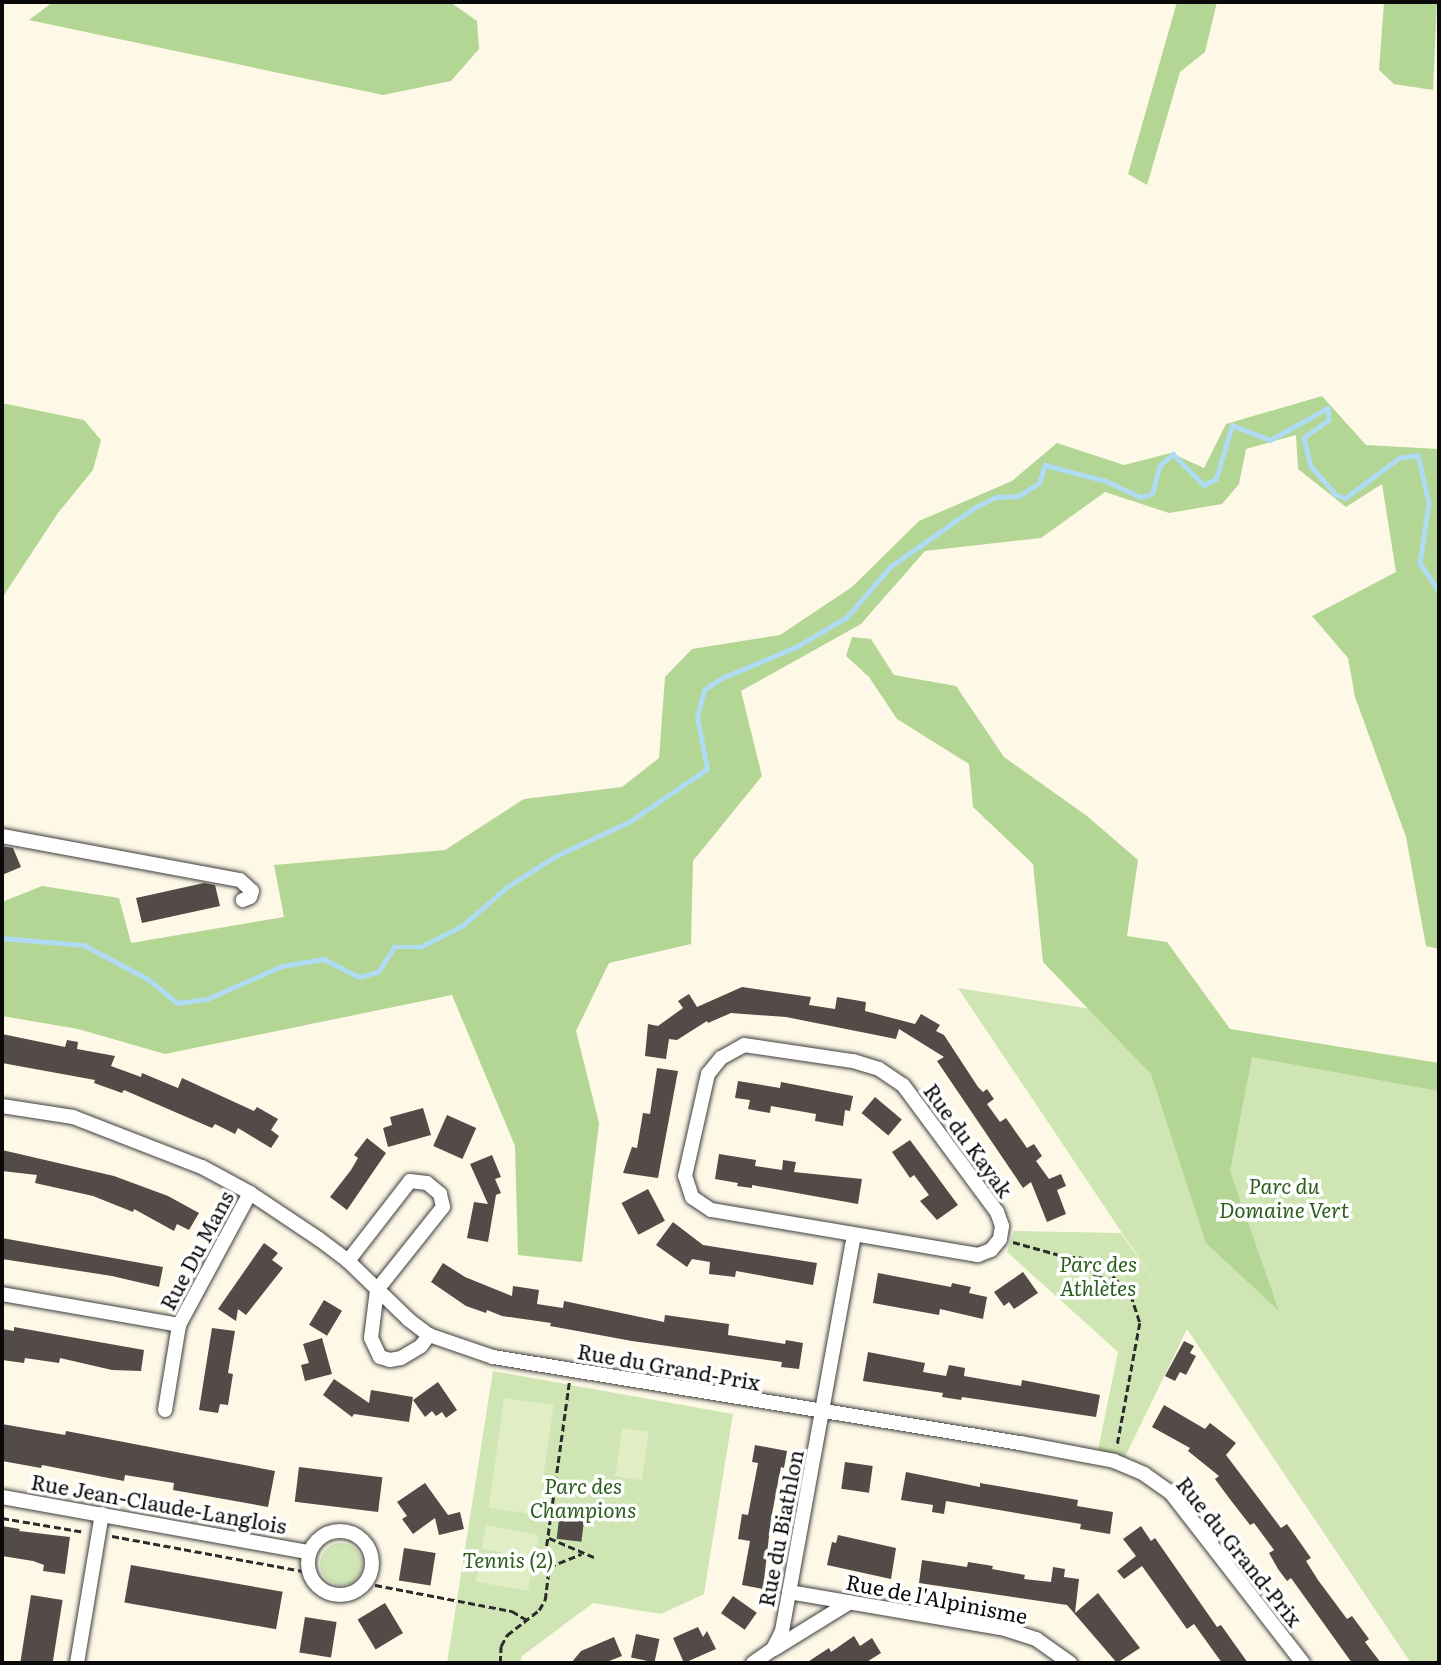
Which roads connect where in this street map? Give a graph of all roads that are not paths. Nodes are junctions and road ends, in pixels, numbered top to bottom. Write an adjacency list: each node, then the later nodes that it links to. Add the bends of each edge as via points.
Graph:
1 (2, 836): 2 (street, via 240,880 252,891)
2 (243, 900)
3 (2, 1106): 4 (street, Rue du Grand-Prix, via 73,1117 202,1167)
4 (250, 1193): 6 (street, Rue du Grand-Prix); 9 (street, Rue Du Mans)
5 (854, 1235): 5 (street, Rue du Kayak, via 711,1210 692,1196 685,1176 708,1074 721,1058 744,1045 879,1069 903,1084 997,1212 1002,1226 1000,1239 991,1250 978,1255); 12 (street)
6 (348, 1261): 7 (street, Rue du Grand-Prix); 7 (street, via 410,1181 427,1182 440,1194 443,1208)
7 (377, 1290): 10 (street, Rue du Grand-Prix); 10 (street, via 371,1338 380,1357 401,1358)
8 (2, 1294): 9 (street)
9 (179, 1325): 11 (street, Rue Du Mans)
10 (429, 1335): 12 (street, Rue du Grand-Prix, via 493,1357)
11 (165, 1410)
12 (823, 1413): 16 (street, Rue du Biathlon); 22 (street, Rue du Grand-Prix, via 1114,1461 1144,1474 1171,1493)
13 (2, 1497): 14 (street, Rue Jean-Claude-Langlois)
14 (102, 1514): 15 (street, Rue Jean-Claude-Langlois); 20 (street)
15 (309, 1552): 15 (street, Rue Jean-Claude-Langlois, via 330,1532 356,1535 372,1556 371,1572 365,1583 348,1595 331,1594 317,1586 308,1572)
16 (789, 1592): 17 (street, Rue de l'Alpinisme); 18 (street, Rue du Biathlon, via 782,1631)
17 (850, 1602): 18 (street); 19 (street, Rue de l'Alpinisme, via 1005,1629 1036,1639)
18 (773, 1649): 21 (street)
19 (1064, 1661)
20 (77, 1663)
21 (753, 1663)
22 (1303, 1663)

